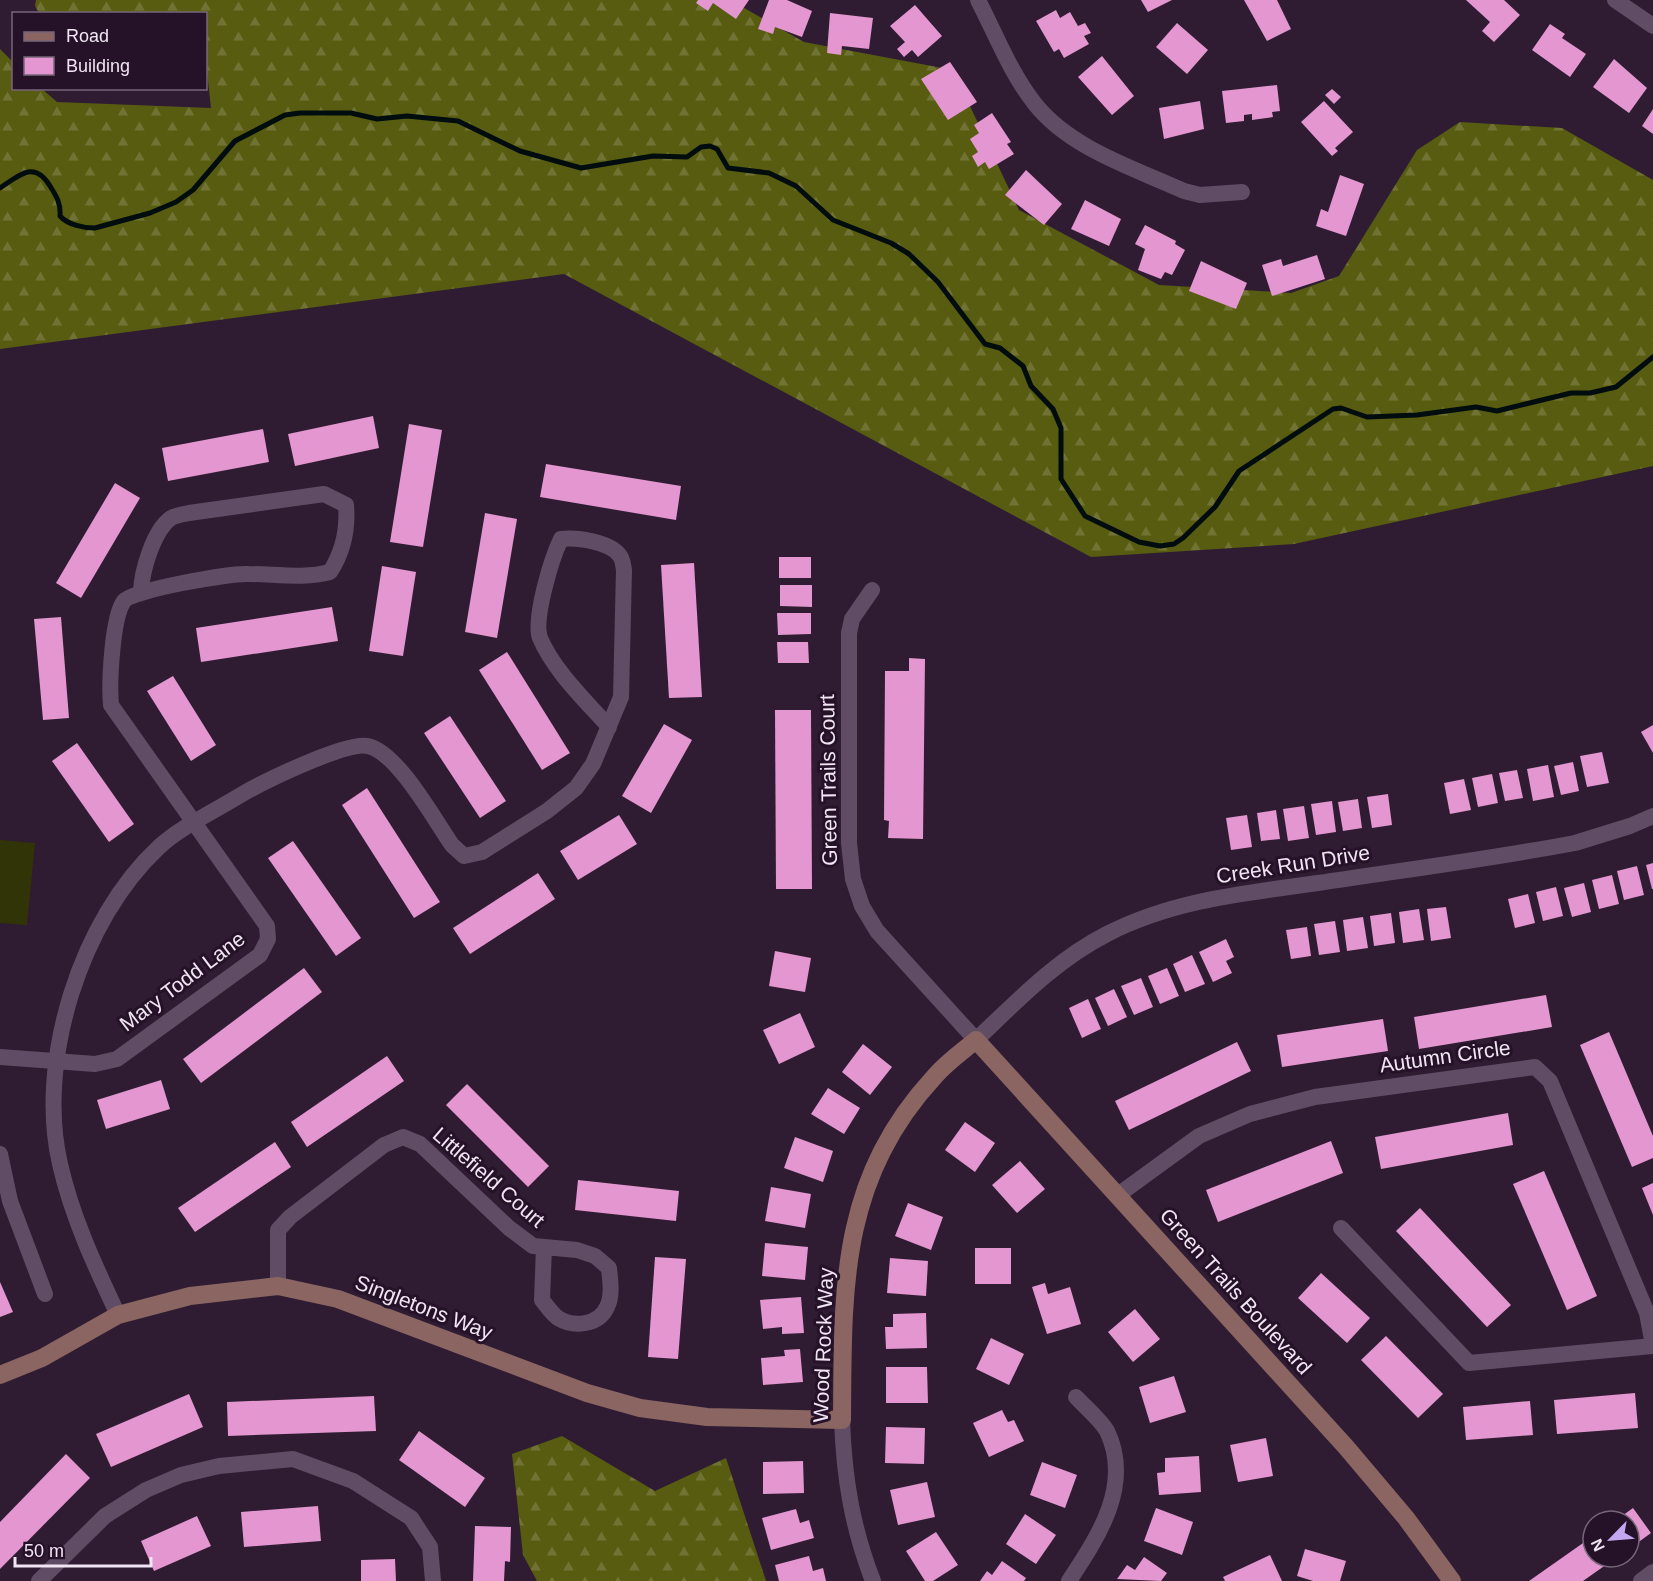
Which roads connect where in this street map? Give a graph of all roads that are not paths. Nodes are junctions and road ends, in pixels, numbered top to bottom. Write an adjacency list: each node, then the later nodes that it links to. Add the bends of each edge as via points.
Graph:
1 (978, 0): 4 (street, via 1019,81 1036,105 1073,138 1184,191 1200,195)
2 (1615, 0): 3 (street)
3 (1653, 26)
4 (1242, 192)
5 (873, 590): 10 (street, Green Trails Court, via 852,619 849,633 849,843 853,879 862,906 877,931)
6 (141, 591): 6 (street, via 142,572 161,530 171,518 324,494 346,505 348,524 330,572 315,576 244,573); 9 (street, Mary Todd Lane, via 125,599 119,611 109,684 111,705)
7 (609, 727): 7 (street, via 621,697 622,557 612,548 561,539 540,614 539,637 574,687); 9 (street, via 593,764 576,788 482,852 464,856 452,845 391,758 369,746 349,746 265,781)
8 (1653, 816): 10 (street, Creek Run Drive, via 1575,843 1219,897 1147,916 1106,934 1065,960)
9 (193, 824): 12 (street, via 159,847 120,892 89,945 68,1002); 12 (street, Mary Todd Lane, via 267,926 268,939 260,955 117,1059 95,1064)
10 (976, 1040): 14 (street, Green Trails Boulevard); 23 (street, Wood Rock Way, via 935,1075 907,1111 885,1147 864,1195 847,1258)
11 (0, 1057): 12 (street, Mary Todd Lane)
12 (55, 1060): 19 (street, via 59,1162 84,1243)
13 (0, 1154): 18 (street, via 10,1201)
14 (1118, 1195): 20 (street, Autumn Circle, via 1199,1136 1250,1114 1315,1097 1535,1067 1551,1081 1647,1313); 29 (street, Green Trails Boulevard, via 1346,1447 1406,1518)
15 (1341, 1228): 20 (street, Autumn Circle, via 1470,1363)
16 (544, 1247): 16 (street, Littlefield Court, via 586,1253 609,1268 608,1306 596,1321 578,1324 557,1318 542,1300); 17 (street, Littlefield Court, via 533,1246 508,1228 420,1144 403,1137 384,1145 278,1230)
17 (278, 1286): 19 (street, Singletons Way, via 190,1296); 23 (street, Singletons Way, via 338,1299 576,1389 640,1408 707,1417)
18 (45, 1294)
19 (118, 1316): 21 (street, Singletons Way, via 42,1358)
20 (1653, 1346)
21 (0, 1375)
22 (1076, 1397): 28 (street, via 1106,1429 1114,1450 1115,1474 1105,1522)
23 (842, 1420): 27 (street, Wood Rock Way, via 849,1505)
24 (1653, 1572): 30 (street)
25 (39, 1581): 26 (street, via 105,1516 146,1490 181,1474 292,1459 353,1481 411,1518 430,1547)
26 (433, 1581)
27 (873, 1581)
28 (1069, 1581)
29 (1452, 1581)
30 (1641, 1581)

